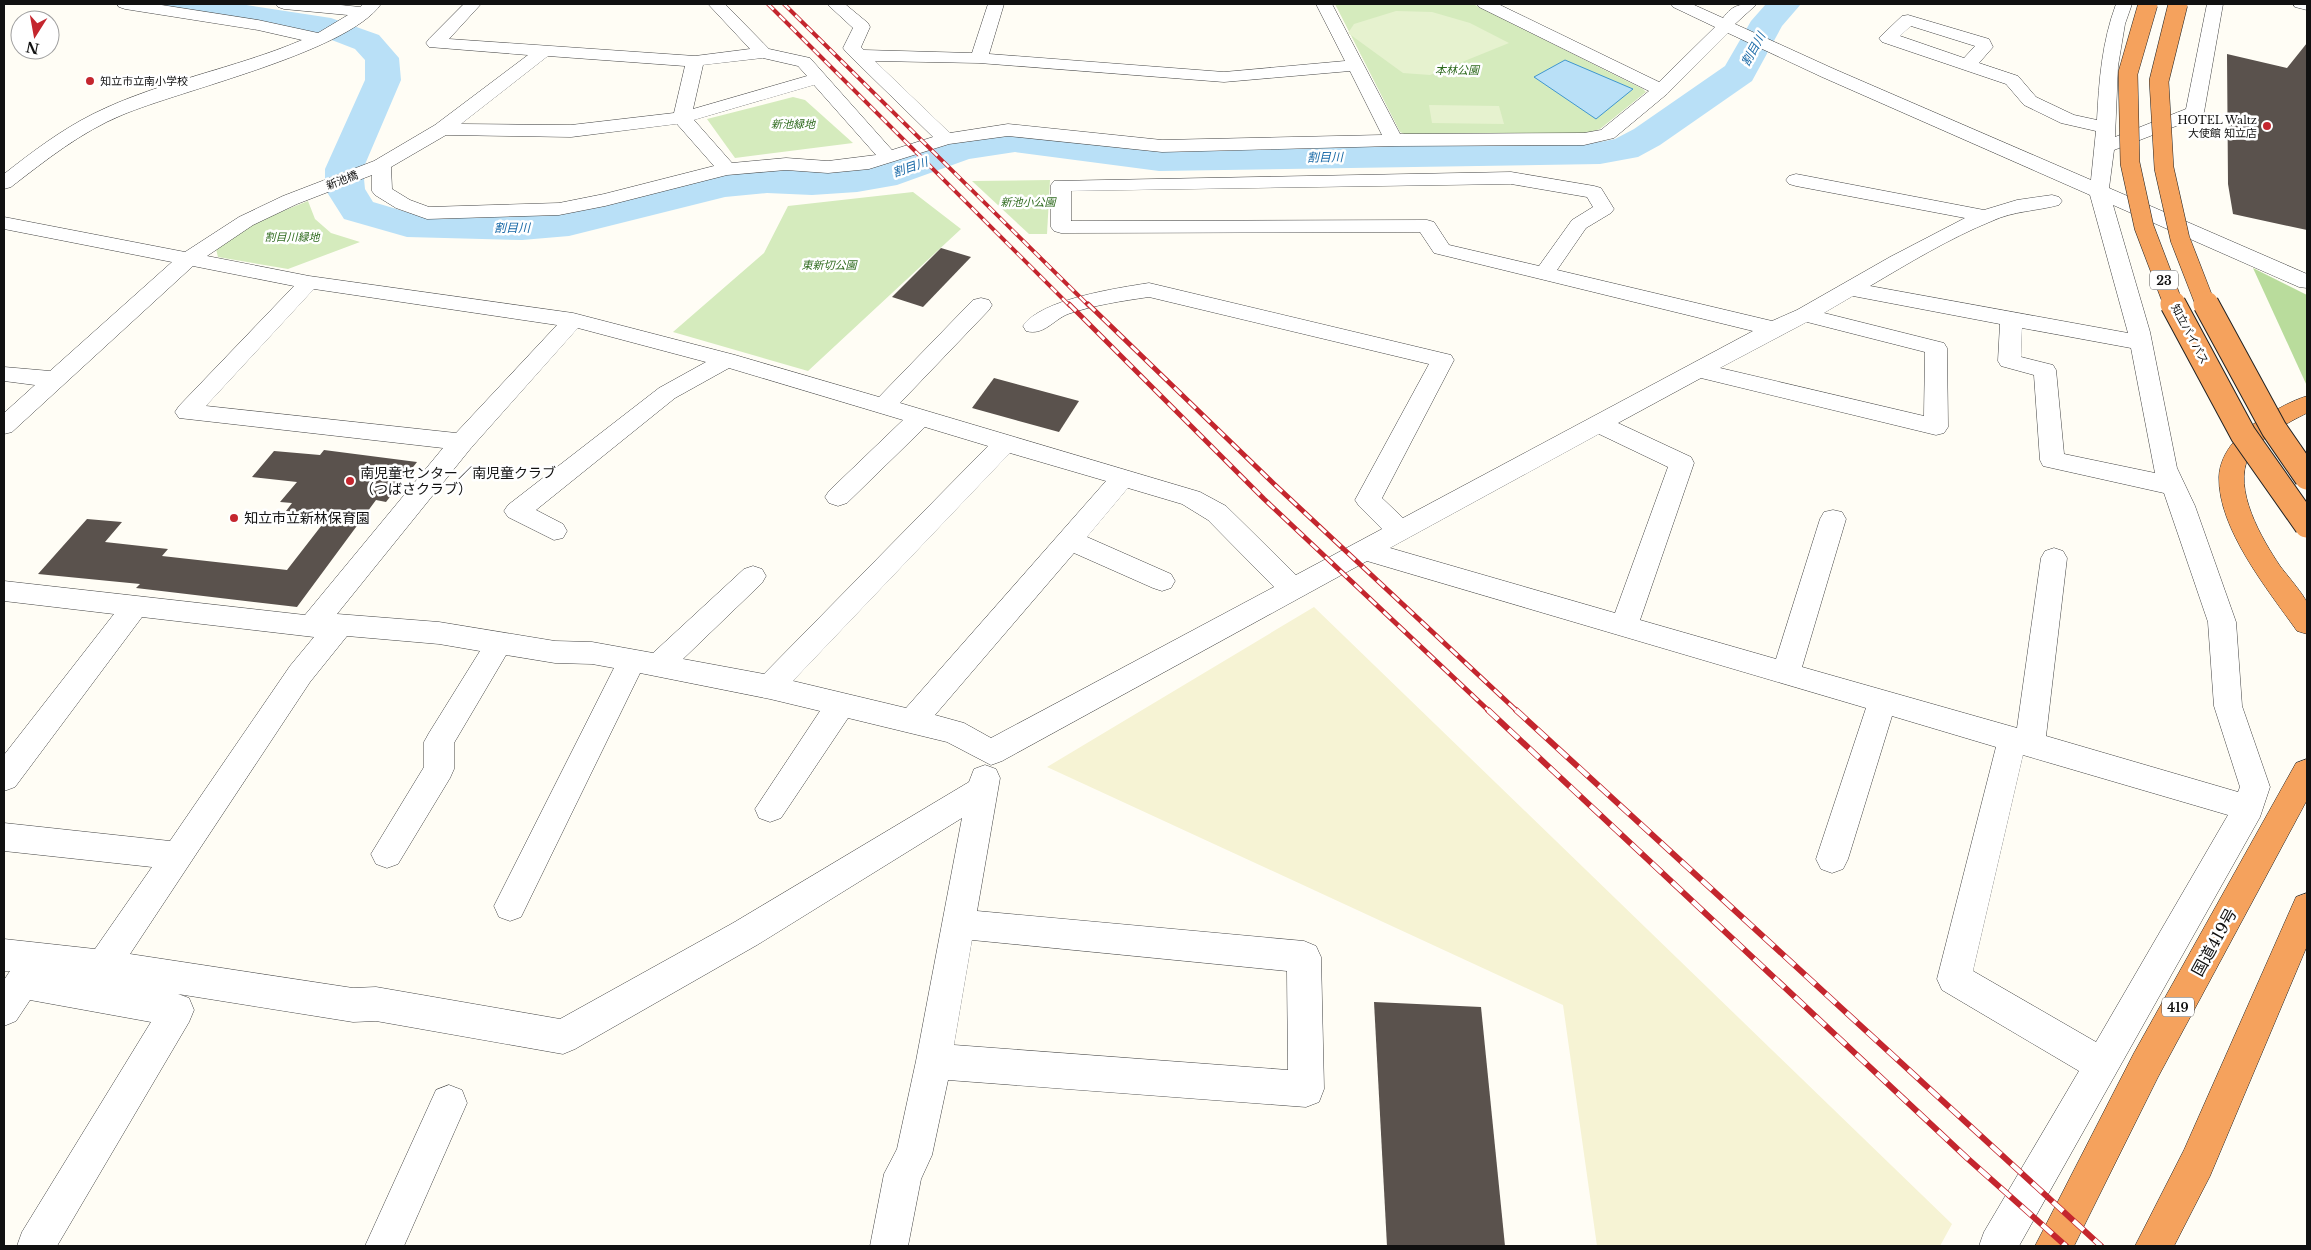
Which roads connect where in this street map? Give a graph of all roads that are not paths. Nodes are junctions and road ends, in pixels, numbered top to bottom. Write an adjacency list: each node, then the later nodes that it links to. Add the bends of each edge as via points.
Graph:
1 (125, 4): 19 (street)
2 (284, 4): 17 (street)
3 (473, 4): 20 (street, via 435,43)
4 (716, 4): 21 (street)
5 (836, 4): 22 (street, via 862,27 852,48)
6 (996, 4): 23 (street)
7 (1324, 4): 25 (street)
8 (1485, 4): 28 (street)
9 (1679, 4): 18 (street)
10 (1749, 4): 18 (street, via 1735,13)
11 (2124, 4): 31 (street, via 2109,66)
12 (2148, 4): 72 (highway, 知立バイパス / 23, bridge, via 2128,73 2130,163 2144,227 2171,301 2244,434)
13 (2178, 4): 68 (highway, 知立バイパス / 23, bridge, via 2159,81 2164,168 2180,239 2209,313 2274,429)
14 (2215, 4): 31 (street, via 2195,112)
15 (2301, 4): 16 (street)
16 (2307, 6)
17 (368, 8): 19 (street)
18 (1730, 27): 28 (street); 39 (street)
19 (324, 36): 38 (street, via 257,64 114,111 68,135)
20 (544, 51): 24 (street); 30 (street, 新池橋)
21 (763, 53): 24 (street); 27 (street, via 804,62)
22 (858, 55): 23 (street); 32 (street)
23 (979, 58): 25 (street, via 1224,76)
24 (695, 61): 29 (street)
25 (1357, 65): 33 (street)
26 (1967, 65): 31 (street, via 2012,80 2030,101)
27 (818, 78): 29 (street); 34 (street)
28 (1661, 90): 33 (street, via 1607,134 1584,139)
29 (682, 118): 30 (street, via 571,131); 36 (street)
30 (442, 129): 35 (street, 新池橋)
31 (2105, 137): 39 (street)
32 (946, 139): 33 (street, via 1008,130 1162,146); 34 (street)
33 (1394, 140)
34 (888, 157): 36 (street, via 869,163 828,167 786,164)
35 (374, 168): 36 (street, via 382,192 403,204 428,212 559,209); 44 (street, 新池橋, via 246,221)
36 (727, 169)
37 (1796, 180): 42 (street)
38 (4, 183)
39 (2099, 190): 47 (street); 55 (street)
40 (2052, 200): 42 (street)
41 (1312, 204): 41 (street, via 1061,227 1061,185); 45 (street, via 1427,226 1441,249); 45 (street, via 1511,178 1594,192 1604,210 1579,224)
42 (1985, 216): 48 (street)
43 (4, 223): 44 (street)
44 (189, 258): 46 (street); 59 (street, 新池橋)
45 (1544, 272): 54 (street)
46 (309, 282): 52 (street); 65 (street, via 187,412)
47 (2307, 282)
48 (1850, 288): 50 (street); 51 (street)
49 (981, 305): 61 (street)
50 (1805, 315): 54 (street); 57 (street, via 1936,348 1936,427)
51 (2011, 318): 55 (street); 69 (street, via 2009,361 2045,370 2052,460)
52 (573, 320): 56 (street); 65 (street)
53 (1034, 326): 74 (street, via 1059,310 1149,290 1443,360 1368,500)
54 (1774, 329): 57 (street)
55 (2141, 343): 69 (street, via 2165,468)
56 (727, 360): 61 (street); 73 (street, via 667,393 517,511)
57 (1699, 370): 63 (street)
58 (4, 374): 59 (street)
59 (54, 379): 64 (street, 新池橋)
60 (2307, 404): 83 (highway, bridge, via 2259,431 2237,456 2233,473 2234,502 2257,553)
61 (883, 407): 62 (street)
62 (920, 418): 66 (street); 70 (street)
63 (1600, 424): 74 (street); 85 (street, via 1682,463)
64 (4, 426)
65 (462, 442): 84 (street)
66 (1005, 443): 67 (street); 89 (street)
67 (1124, 477): 75 (street); 80 (street, via 1191,498 1217,513)
68 (2307, 478)
69 (2173, 486): 98 (street, via 2222,622 2228,706 2255,787)
70 (838, 497)
71 (1832, 519): 88 (street)
72 (2307, 525)
73 (554, 531)
74 (1401, 531): 76 (street)
75 (1069, 540): 79 (street); 92 (street)
76 (1365, 551): 80 (street); 85 (street)
77 (2054, 558): 93 (street)
78 (753, 576): 87 (street)
79 (1162, 581)
80 (1292, 588): 94 (street)
81 (4, 591): 82 (street)
82 (135, 606): 84 (street); 96 (street)
83 (2307, 623)
84 (326, 625): 86 (street, via 439,633); 102 (street, via 300,674)
85 (1624, 626): 88 (street)
86 (499, 643): 87 (street, via 555,652 592,653); 101 (street, via 439,742 438,769)
87 (646, 663): 89 (street); 104 (street)
88 (1786, 674): 90 (street)
89 (770, 686): 91 (street)
90 (1882, 702): 93 (street); 103 (street)
91 (841, 704): 92 (street); 99 (street)
92 (912, 722): 94 (street, via 954,732)
93 (2021, 742): 98 (street); 111 (street, via 1954,979)
94 (991, 752): 97 (street)
95 (2307, 772): 118 (highway, 国道419号 / 419, via 2146,1065)
96 (4, 778)
97 (983, 789): 106 (street); 108 (street, via 745,934 563,1037 376,1004 353,1005)
98 (2249, 808): 111 (street)
99 (770, 809)
100 (4, 837): 102 (street)
101 (387, 854)
102 (177, 856): 108 (street)
103 (1832, 859)
104 (510, 906)
105 (2307, 908): 113 (highway)
106 (959, 924): 110 (street); 110 (street, via 1304,957 1306,1089)
107 (4, 955): 108 (street)
108 (94, 980): 109 (street, via 22,983); 114 (street, via 177,1010)
109 (4, 1009)
110 (934, 1061): 116 (street, via 914,1155 903,1174)
111 (2102, 1065): 117 (street)
112 (449, 1103): 115 (street)
113 (2197, 1163): 119 (highway); 120 (highway)
114 (36, 1246)
115 (387, 1246)
116 (889, 1246)
117 (1998, 1246)
118 (2054, 1246)
119 (2154, 1246)
120 (2167, 1246)

